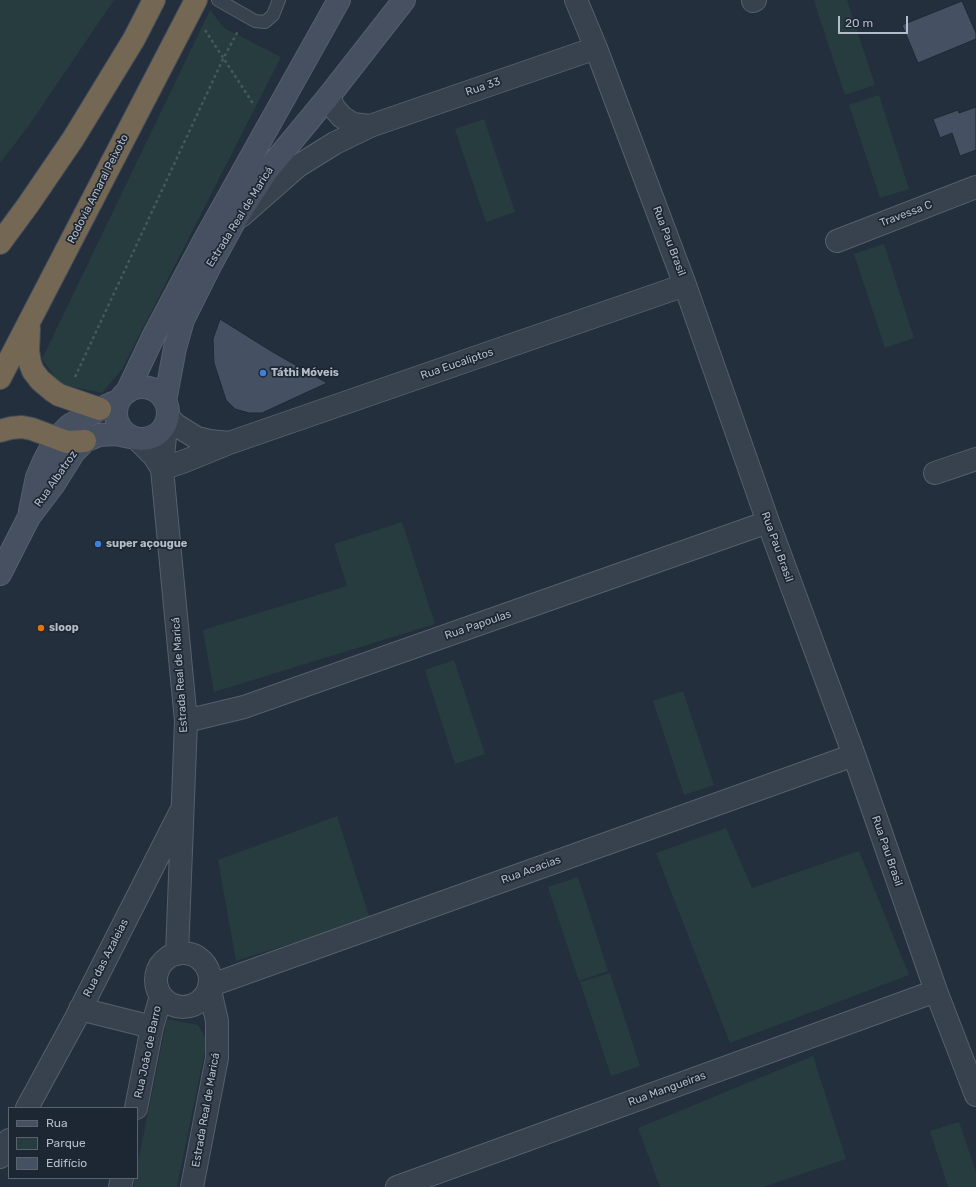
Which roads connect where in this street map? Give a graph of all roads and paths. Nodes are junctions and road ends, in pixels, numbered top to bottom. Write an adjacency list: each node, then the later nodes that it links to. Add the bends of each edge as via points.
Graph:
1 (154, 0): 17 (highway, via 134,39 73,139)
2 (218, 0): 8 (lane)
3 (280, 0): 8 (lane, via 273,15 265,22 255,21)
4 (340, 0): 13 (main road, Estrada Real de Maricá)
5 (404, 0): 11 (main road, Estrada Real de Maricá)
6 (576, 0): 9 (street, Rua Pau Brasil)
7 (194, 4): 10 (path); 19 (highway, Rodovia Amaral Peixoto)
8 (246, 16): 10 (path)
9 (596, 48): 12 (street, Rua 33); 18 (street, Rua Pau Brasil)
10 (223, 59): 13 (path); 21 (path)
11 (329, 96): 12 (street, Rua 33, via 334,108 342,117 353,124); 15 (main road, Estrada Real de Maricá, via 266,172)
12 (370, 126): 15 (street, Rua 33, via 298,166)
13 (269, 127): 22 (main road, Estrada Real de Maricá, via 154,335)
14 (976, 187): 16 (street, Travessa C)
15 (234, 222): 23 (main road, Estrada Real de Maricá, via 183,320 175,348)
16 (837, 241)
17 (0, 243)
18 (685, 285): 28 (street, Rua Eucaliptos); 33 (street, Rua Pau Brasil)
19 (29, 322): 20 (highway, Rodovia Amaral Peixoto); 21 (highway, via 28,351 32,367 46,387)
20 (0, 378)
21 (65, 397): 22 (highway)
22 (115, 400): 23 (main road, via 141,387 151,388 159,393); 25 (main road, Rua Albatroz, via 70,426); 26 (main road, via 121,429)
23 (166, 415): 26 (main road, via 161,432 146,439); 28 (street, Rua Eucaliptos, via 197,438); 30 (street, Estrada Real de Maricá)
24 (0, 431): 25 (highway, via 22,427)
25 (58, 438): 27 (highway, via 74,442); 32 (main road, Rua Albatroz, via 37,477)
26 (134, 438): 27 (main road, Rua Albatroz, via 109,433); 30 (street, Estrada Real de Maricá, via 154,456)
27 (86, 441): 32 (main road, Rua Albatroz, via 74,452 54,484)
28 (229, 443): 30 (street, Rua Eucaliptos)
29 (976, 459): 31 (street)
30 (162, 469): 35 (street, Estrada Real de Maricá)
31 (935, 473)
32 (29, 516): 34 (main road, Rua Albatroz)
33 (768, 522): 35 (street, Rua Papoulas, via 244,707); 36 (street, Rua Pau Brasil)
34 (0, 574)
35 (186, 721): 37 (street, Estrada Real de Maricá)
36 (854, 755): 39 (street, Rua Acacias); 40 (street, Rua Pau Brasil)
37 (183, 807): 38 (street, Estrada Real de Maricá); 42 (street, Rua das Azaleias)
38 (177, 954): 39 (street, Estrada Real de Maricá, via 186,953 202,961 210,977); 41 (street, via 162,962 158,970 157,988)
39 (209, 986): 41 (street, via 200,1001 188,1006 175,1006); 49 (street, Estrada Real de Maricá, via 217,1021 217,1058)
40 (936, 991): 44 (street, Rua Pau Brasil); 50 (street, Rua Mangueiras)
41 (161, 996): 43 (street, Rua João de Barro)
42 (80, 1009): 43 (street); 45 (street, Rua das Azaleias)
43 (152, 1027): 46 (street, Rua João de Barro)
44 (976, 1095)
45 (28, 1107)
46 (136, 1107)
47 (8, 1142): 48 (street)
48 (0, 1157)
49 (192, 1187)
50 (397, 1187)

